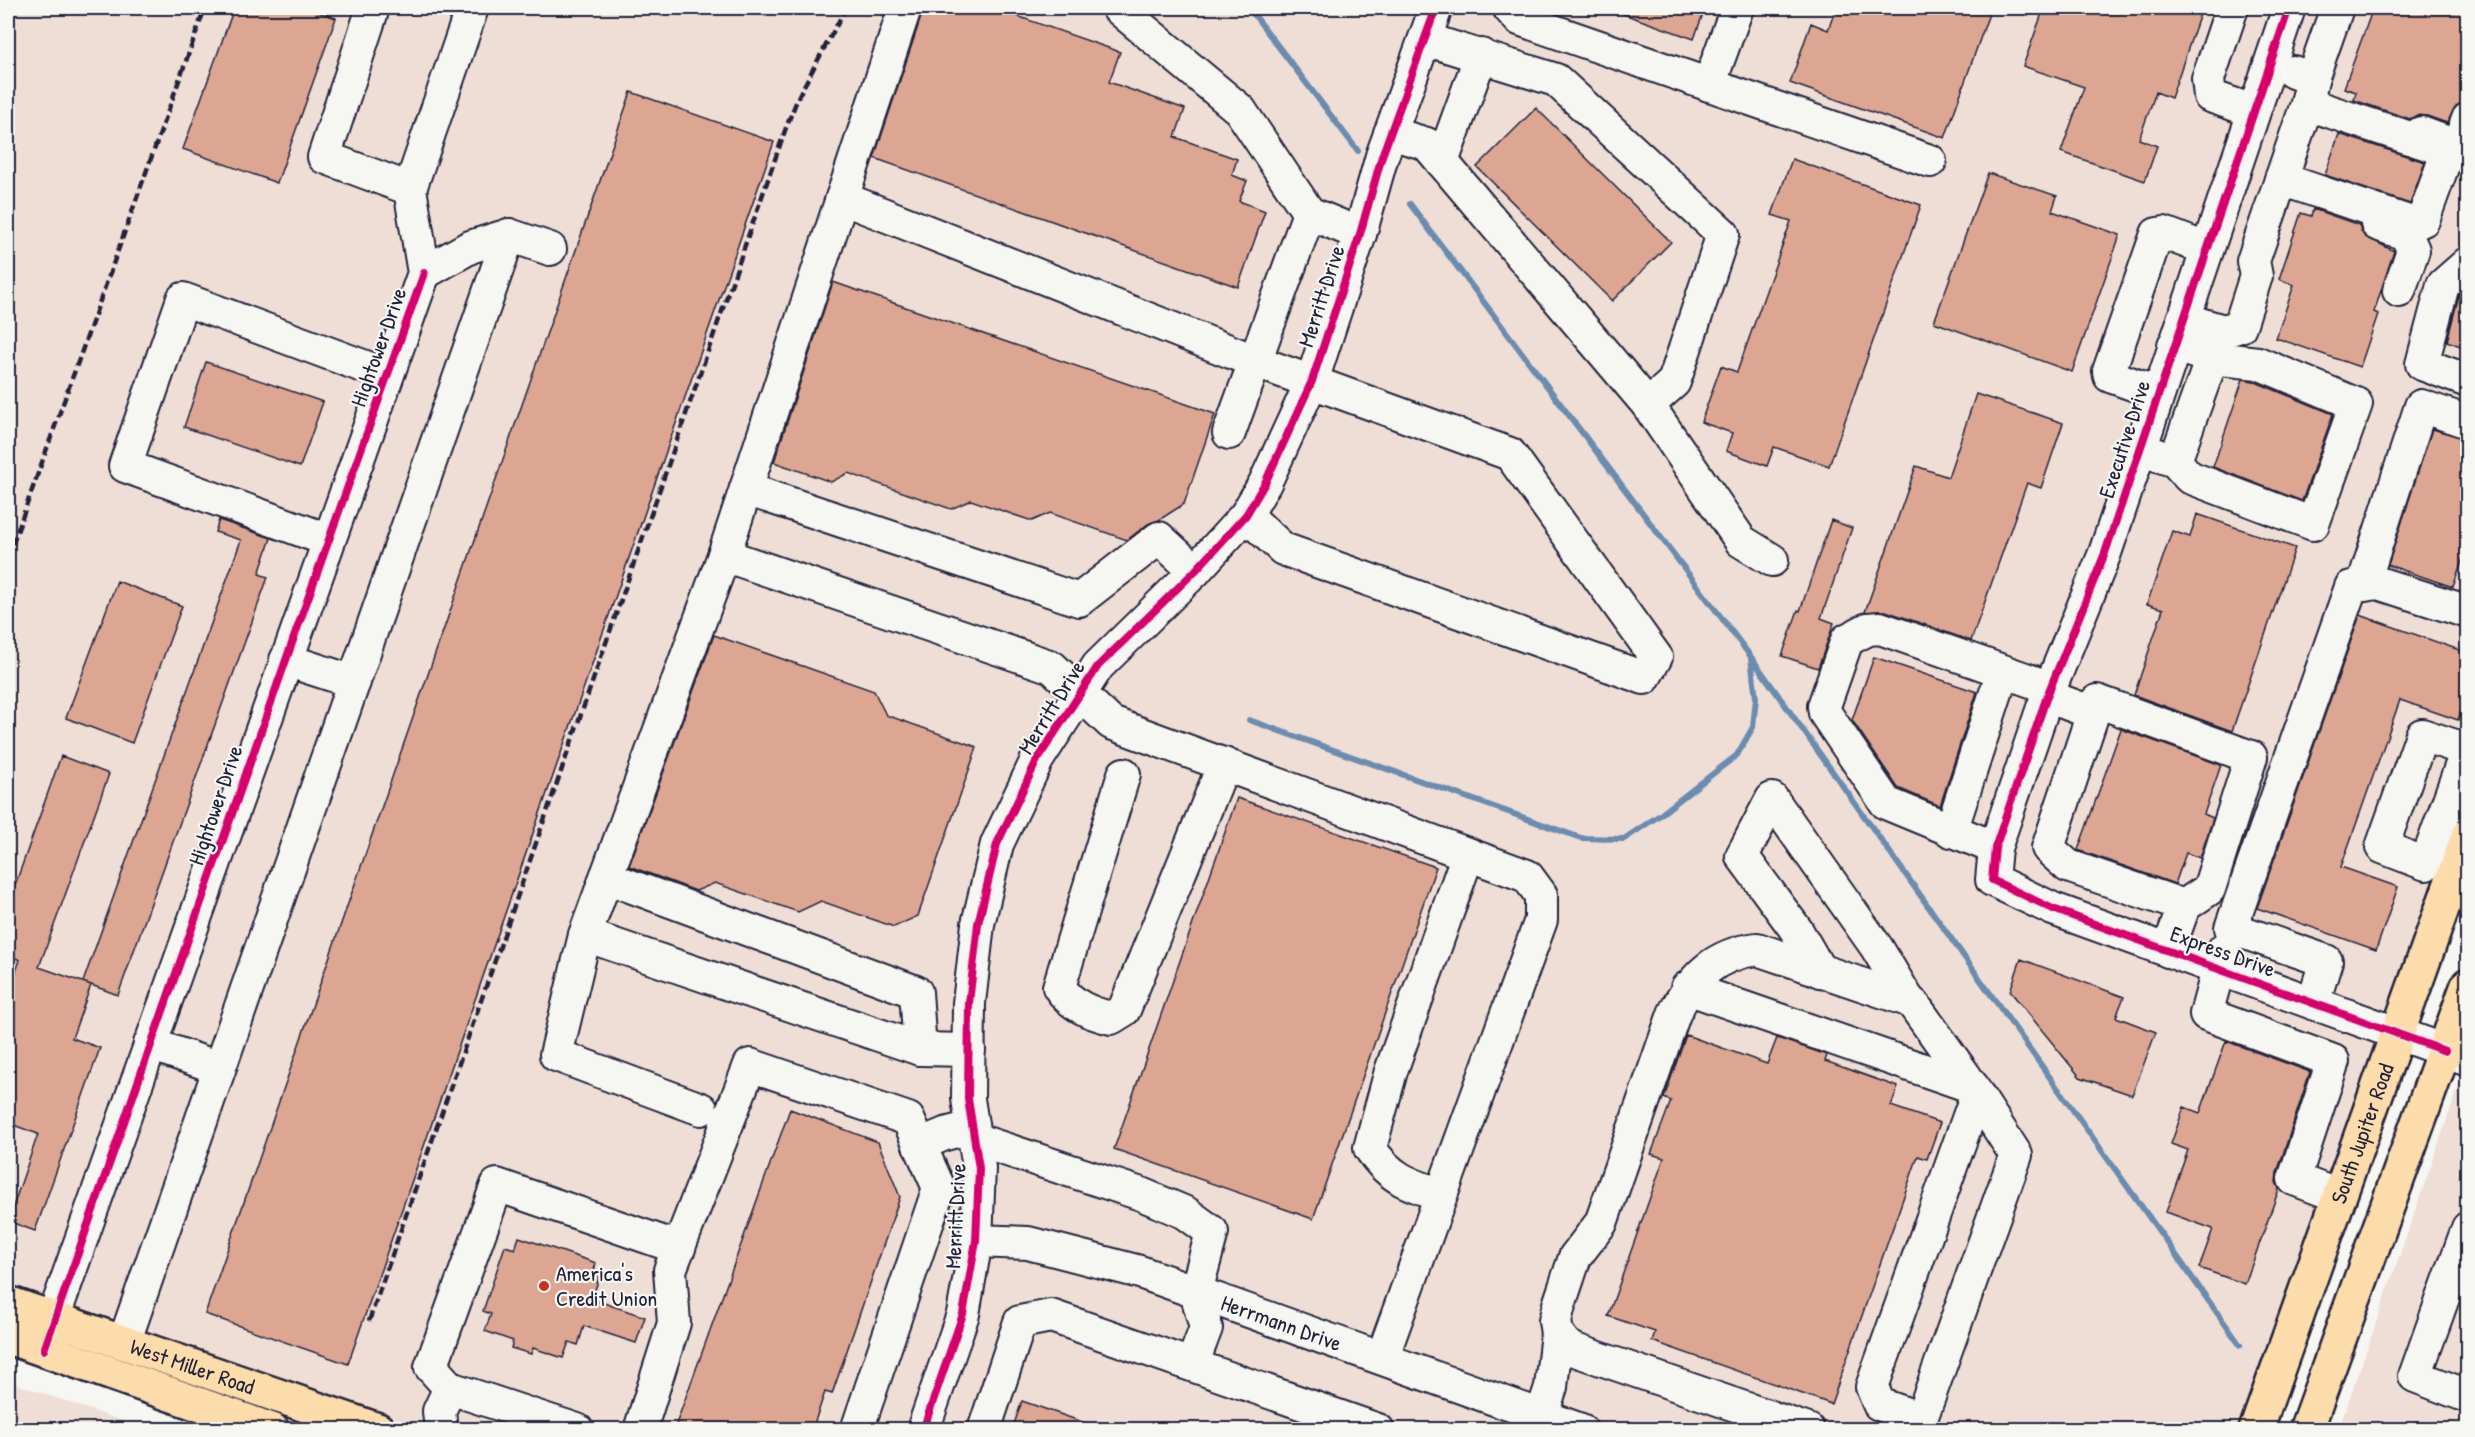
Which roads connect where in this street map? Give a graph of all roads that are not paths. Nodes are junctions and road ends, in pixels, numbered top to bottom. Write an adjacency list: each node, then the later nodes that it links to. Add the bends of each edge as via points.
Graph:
1 (373, 8): 22 (street, via 324,157)
2 (472, 8): 22 (street)
3 (905, 8): 25 (street)
4 (1118, 8): 26 (street, via 1240,110)
5 (1436, 8): 11 (street, Merritt Drive)
6 (1509, 8): 14 (street, via 1519,19)
7 (1737, 8): 14 (street)
8 (2232, 8): 17 (street, via 2208,79 2210,96)
9 (2289, 8): 13 (street, Executive Drive)
10 (2337, 8): 15 (street)
11 (1425, 39): 12 (street); 18 (street, Merritt Drive)
12 (1481, 55): 21 (street); 41 (street, via 1556,81 1723,234 1674,382)
13 (2270, 64): 15 (street); 17 (street, Executive Drive)
14 (1709, 85): 20 (street)
15 (2310, 91): 16 (street, via 2448,143 2459,143); 19 (street); 24 (street, via 2440,148 2445,159 2423,220 2414,224)
16 (2468, 119)
17 (2251, 120): 19 (street); 23 (street, Executive Drive)
18 (1390, 133): 21 (street, via 1427,144); 27 (street, Merritt Drive)
19 (2293, 144): 24 (street)
20 (1930, 161)
21 (1442, 162): 41 (street)
22 (410, 189): 32 (street)
23 (2226, 191): 24 (street); 30 (street, Executive Drive)
24 (2277, 191): 33 (street, via 2406,234 2413,250); 34 (street, via 2253,261 2256,276 2240,326 2224,332)
25 (842, 198): 36 (street); 46 (street)
26 (1309, 213): 27 (street); 36 (street)
27 (1360, 234): 38 (street, Merritt Drive)
28 (509, 235): 29 (street); 32 (street, via 470,247); 56 (street)
29 (550, 249)
30 (2206, 249): 34 (street, Executive Drive); 40 (street, via 2164,233 2157,234 2109,371 2110,376)
31 (2468, 263): 39 (street, via 2443,285 2422,364)
32 (424, 273): 37 (street, Hightower Drive)
33 (2399, 291)
34 (2179, 332): 35 (street); 40 (street, Executive Drive)
35 (2212, 358): 45 (street); 45 (street, via 2258,363 2356,404 2313,524 2189,477)
36 (1254, 361): 38 (street); 43 (street)
37 (387, 375): 48 (street, Hightower Drive); 48 (street, via 183,299 125,466)
38 (1312, 381): 47 (street, Merritt Drive); 47 (street, via 1510,454 1656,657 1644,678 1283,549)
39 (2468, 381)
40 (2158, 393): 44 (street, Executive Drive)
41 (1648, 405): 50 (street, via 1741,541)
42 (2468, 422): 52 (street, via 2421,406)
43 (1229, 433)
44 (2140, 449): 45 (street); 57 (street, Executive Drive, via 2105,553)
45 (2175, 461)
46 (746, 489): 49 (street); 51 (street, via 1079,600 1159,538)
47 (1246, 515): 51 (street, Merritt Drive)
48 (328, 540): 54 (street, Hightower Drive)
49 (724, 555): 58 (street, via 1052,668); 67 (street)
50 (1772, 560)
51 (1195, 571): 58 (street, Merritt Drive, via 1098,666)
52 (2363, 585): 53 (street, via 2378,583); 71 (street, via 2351,587)
53 (2468, 612)
54 (285, 660): 56 (street); 81 (street, Hightower Drive)
55 (2003, 671): 57 (street); 63 (street); 63 (street, via 1880,628 1868,629 1847,640 1824,706 1886,803)
56 (354, 682): 85 (street)
57 (2049, 692): 59 (street); 64 (street, Executive Drive)
58 (1080, 694): 60 (street, via 1111,723); 83 (street, Merritt Drive, via 1037,760 997,844 978,924 969,1003)
59 (2093, 713): 66 (street, via 2048,848); 69 (street, via 2097,701 2252,757 2209,889)
60 (1224, 764): 61 (street, via 1124,1010 1111,1018 1068,1001 1059,987); 65 (street)
61 (1124, 774)
62 (2460, 825): 80 (main road, South Jupiter Road)
63 (1951, 831): 64 (street)
64 (1995, 849): 68 (street, Executive Drive)
65 (1468, 854): 90 (street, via 1391,1071 1370,1148 1382,1167 1414,1186); 90 (street, via 1527,876 1541,895 1540,920)
66 (2068, 866): 69 (street); 70 (street)
67 (606, 877): 72 (street); 82 (street, via 916,992)
68 (1992, 880): 70 (street, Express Drive)
69 (2184, 906): 73 (street)
70 (2053, 909): 73 (street, Express Drive)
71 (2231, 928): 74 (street); 79 (street, via 2326,961)
72 (585, 935): 82 (street); 87 (street, via 556,1055)
73 (2168, 951): 74 (street, Express Drive)
74 (2218, 969): 79 (street, Express Drive); 91 (street, via 2206,1014 2333,1061 2294,1179)
75 (1820, 970): 77 (street, via 1757,949 1737,951 1704,971); 78 (street); 78 (street, via 1797,931 1742,856 1772,799 1877,948)
76 (2468, 985): 84 (main road)
77 (1688, 988): 86 (street); 97 (street, via 1674,1014 1601,1223 1575,1257 1555,1321)
78 (1908, 1000): 86 (street)
79 (2313, 1003): 80 (street, Express Drive)
80 (2398, 1034): 84 (street, Express Drive); 91 (main road, South Jupiter Road)
81 (150, 1044): 85 (street); 98 (street, Hightower Drive)
82 (920, 1049): 83 (street)
83 (969, 1050): 88 (street, Merritt Drive, via 968,1099)
84 (2456, 1055): 119 (main road)
85 (219, 1068): 100 (street)
86 (1975, 1091): 106 (street, via 2016,1155); 106 (street, via 1872,1387 1879,1404)
87 (701, 1109)
88 (973, 1133): 89 (street, via 945,1134); 93 (street, Merritt Drive, via 979,1168); 95 (street, via 1186,1213 1212,1232)
89 (919, 1145): 94 (street, via 908,1119 750,1065); 112 (street, via 939,1188)
90 (1441, 1195): 101 (street)
91 (2339, 1196): 118 (main road, South Jupiter Road)
92 (2468, 1228): 104 (street, via 2415,1376)
93 (976, 1241): 95 (street, Herrmann Drive, via 1028,1242 1140,1272); 113 (street, Merritt Drive, via 963,1314)
94 (679, 1248): 103 (street, via 497,1185 431,1367); 111 (street, via 670,1270 674,1323)
95 (1196, 1292): 101 (street, Herrmann Drive); 102 (street, via 1206,1328)
96 (8, 1303): 98 (main road, West Miller Road)
97 (1557, 1333): 105 (street, via 1551,1387); 117 (street, via 1575,1350)
98 (48, 1334): 99 (main road, West Miller Road); 100 (main road, West Miller Road); 108 (main road, West Miller Road)
99 (8, 1337)
100 (124, 1342): 107 (main road, West Miller Road)
101 (1382, 1358): 105 (street, Herrmann Drive)
102 (1192, 1365): 114 (street, via 1051,1316 1020,1322); 115 (street)
103 (450, 1388): 109 (street, via 439,1411); 110 (street)
104 (2467, 1395)
105 (1539, 1422): 116 (street, Herrmann Drive)
106 (1919, 1424)
107 (371, 1428)
108 (272, 1430)
109 (441, 1430)
110 (577, 1430)
111 (640, 1430)
112 (857, 1430)
113 (923, 1430)
114 (984, 1430)
115 (1378, 1430)
116 (1581, 1430)
117 (1808, 1430)
118 (2256, 1430)
119 (2306, 1430)

